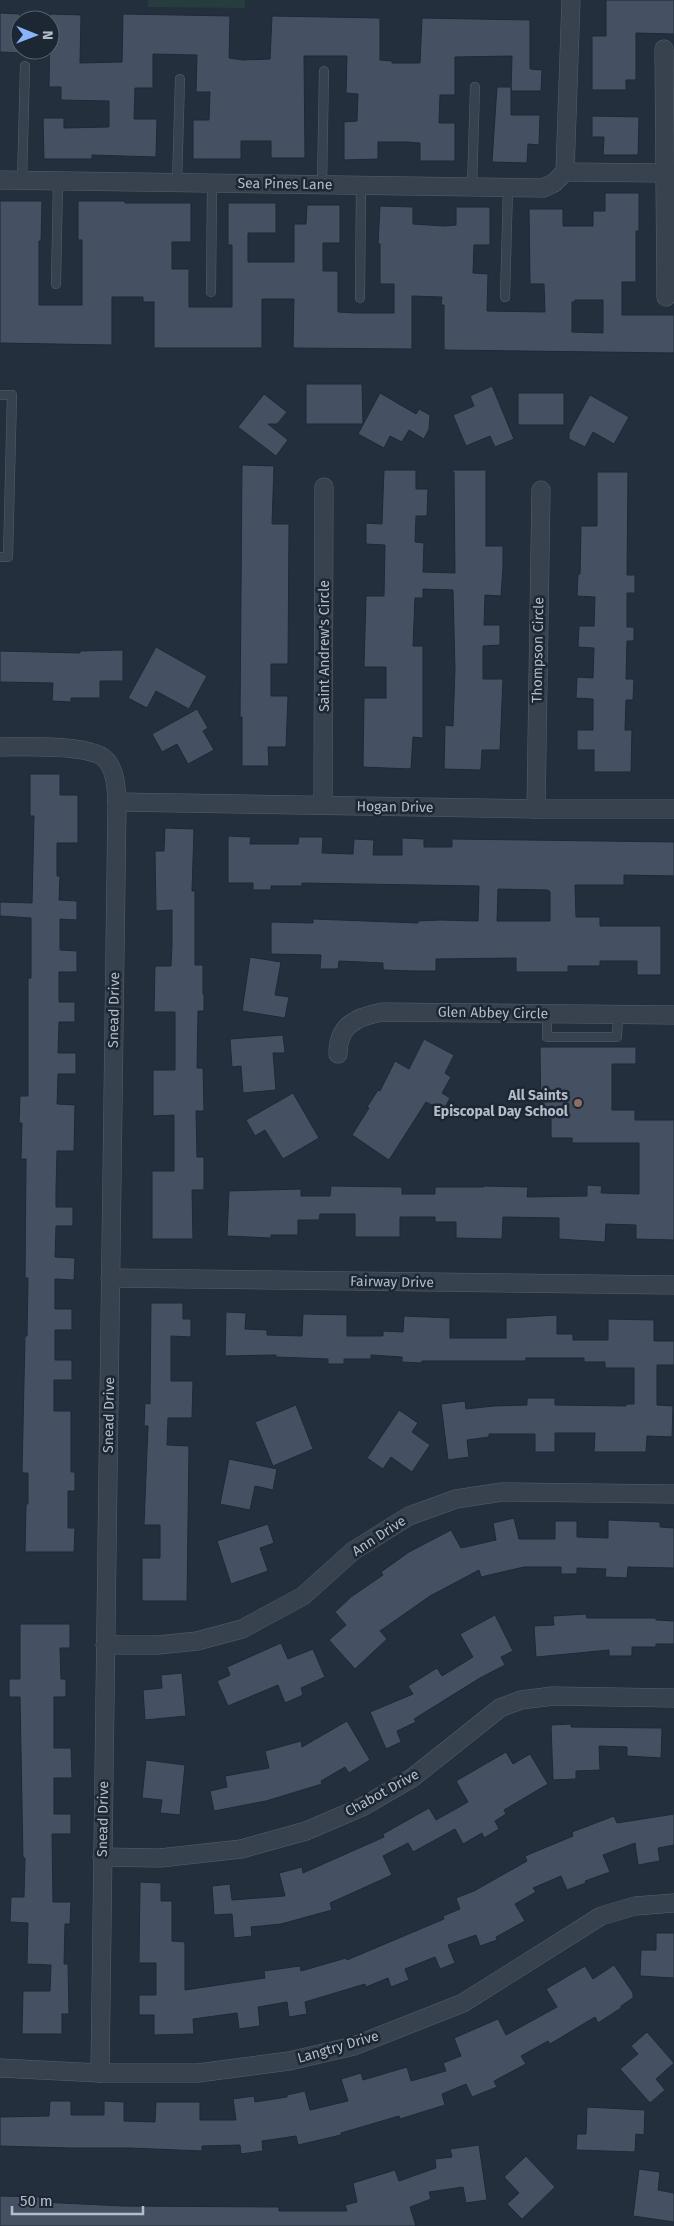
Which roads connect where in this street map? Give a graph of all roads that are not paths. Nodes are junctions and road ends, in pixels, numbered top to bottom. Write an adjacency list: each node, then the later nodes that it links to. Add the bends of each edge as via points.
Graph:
1 (571, 0): 7 (street)
2 (664, 49): 8 (street)
3 (24, 66): 10 (lane)
4 (324, 71): 14 (lane)
5 (180, 79): 12 (lane)
6 (475, 87): 16 (lane)
7 (565, 172): 8 (street); 17 (street, Sea Pines Lane, via 554,184 543,188)
8 (666, 173): 21 (street)
9 (0, 180): 10 (street, Sea Pines Lane)
10 (22, 180): 11 (street, Sea Pines Lane)
11 (58, 181): 12 (street, Sea Pines Lane); 18 (lane)
12 (177, 183): 13 (street, Sea Pines Lane)
13 (212, 183): 14 (street, Sea Pines Lane); 19 (lane)
14 (322, 185): 15 (street, Sea Pines Lane)
15 (361, 186): 16 (street, Sea Pines Lane); 22 (lane)
16 (472, 187): 17 (street, Sea Pines Lane)
17 (508, 188): 20 (lane)
18 (56, 284)
19 (211, 292)
20 (505, 297)
21 (666, 297)
22 (360, 298)
23 (0, 395): 26 (lane, via 12,395 8,557)
24 (324, 487): 29 (street, Saint Andrew's Circle)
25 (540, 490): 30 (street, Thompson Circle)
26 (0, 557)
27 (0, 747): 28 (street, Snead Drive, via 80,748 106,758 115,774)
28 (117, 802): 29 (street, Hogan Drive); 34 (street, Snead Drive)
29 (323, 805): 30 (street, Hogan Drive)
30 (536, 809): 31 (street, Hogan Drive)
31 (674, 809)
32 (674, 1015): 33 (street, Glen Abbey Circle, via 382,1012 361,1016 345,1028 338,1041)
33 (338, 1054)
34 (110, 1278): 35 (street, Fairway Drive); 37 (street, Snead Drive)
35 (674, 1285)
36 (674, 1494): 37 (street, Ann Drive, via 502,1492 456,1499 409,1516 353,1551 303,1596 242,1629 197,1641 158,1646)
37 (106, 1644): 39 (street, Snead Drive)
38 (674, 1698): 39 (street, Chabot Drive, via 553,1696 521,1700 500,1708 412,1778 362,1807 306,1831 241,1849 160,1858)
39 (102, 1857): 42 (street, Snead Drive)
40 (674, 1902): 42 (street, Langtry Drive, via 635,1906 602,1916 463,2003 354,2046 289,2061 198,2073)
41 (0, 2068): 42 (street, Langtry Drive)
42 (100, 2073)

